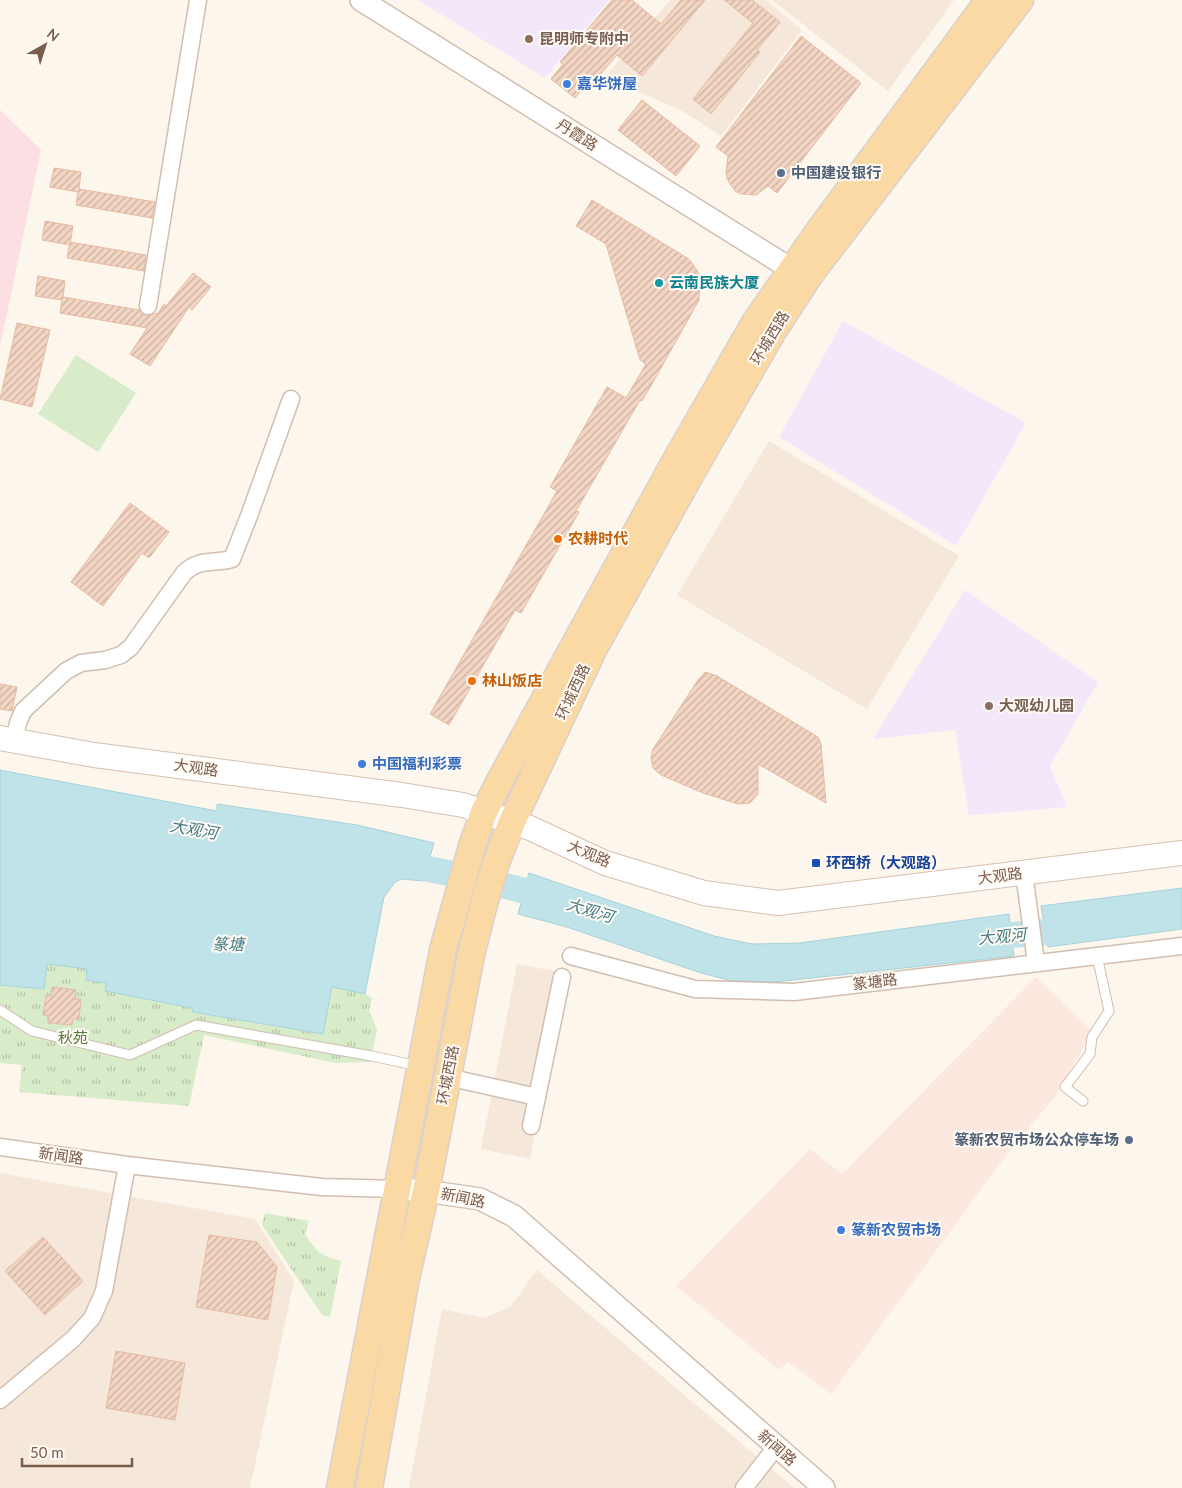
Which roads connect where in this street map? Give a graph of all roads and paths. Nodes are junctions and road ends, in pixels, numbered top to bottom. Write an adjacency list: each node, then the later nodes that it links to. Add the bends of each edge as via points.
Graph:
1 (198, 0): 6 (street)
2 (362, 0): 5 (street, 丹霞路)
3 (989, 0): 5 (main road, 环城西路)
4 (1020, 0): 10 (main road, 环城西路, via 811,273 773,331 593,650)
5 (791, 269): 9 (main road, 环城西路, via 756,321 676,460)
6 (148, 306)
7 (291, 399): 8 (street, via 232,558 191,567 131,647 120,655 82,663 66,671 23,711)
8 (7, 739): 9 (main road, 大观路, via 94,755 437,800)
9 (484, 812): 10 (main road, 大观路); 19 (main road, 环城西路, via 443,950)
10 (512, 822): 12 (main road, 大观路, via 605,863 704,893 778,903); 20 (main road, 环城西路, via 484,904)
11 (1182, 853): 12 (main road, 大观路)
12 (1024, 873): 16 (street)
13 (1182, 946): 15 (street, 篆塘路)
14 (571, 956): 16 (street, 篆塘路, via 695,989 794,992)
15 (1097, 956): 16 (street, 篆塘路); 22 (lane, via 1109,1011 1092,1037 1090,1054 1064,1087)
16 (1036, 963)
17 (562, 977): 21 (street)
18 (0, 1010): 19 (lane, via 32,1031 130,1055 196,1025)
19 (422, 1067): 26 (main road, 环城西路)
20 (447, 1077): 21 (street); 27 (main road, 环城西路)
21 (537, 1097): 23 (street)
22 (1084, 1101)
23 (531, 1126)
24 (0, 1147): 25 (street, 新闻路)
25 (127, 1165): 26 (street, 新闻路, via 322,1187); 28 (street, via 104,1290 92,1318 73,1339)
26 (398, 1189): 27 (street, 新闻路); 30 (main road, 环城西路)
27 (426, 1191): 29 (street, 新闻路, via 480,1199 514,1216); 31 (main road, 环城西路, via 406,1278)
28 (0, 1400)
29 (776, 1447): 32 (street); 33 (street, 新闻路)
30 (340, 1488)
31 (369, 1488)
32 (744, 1488)
33 (824, 1488)

